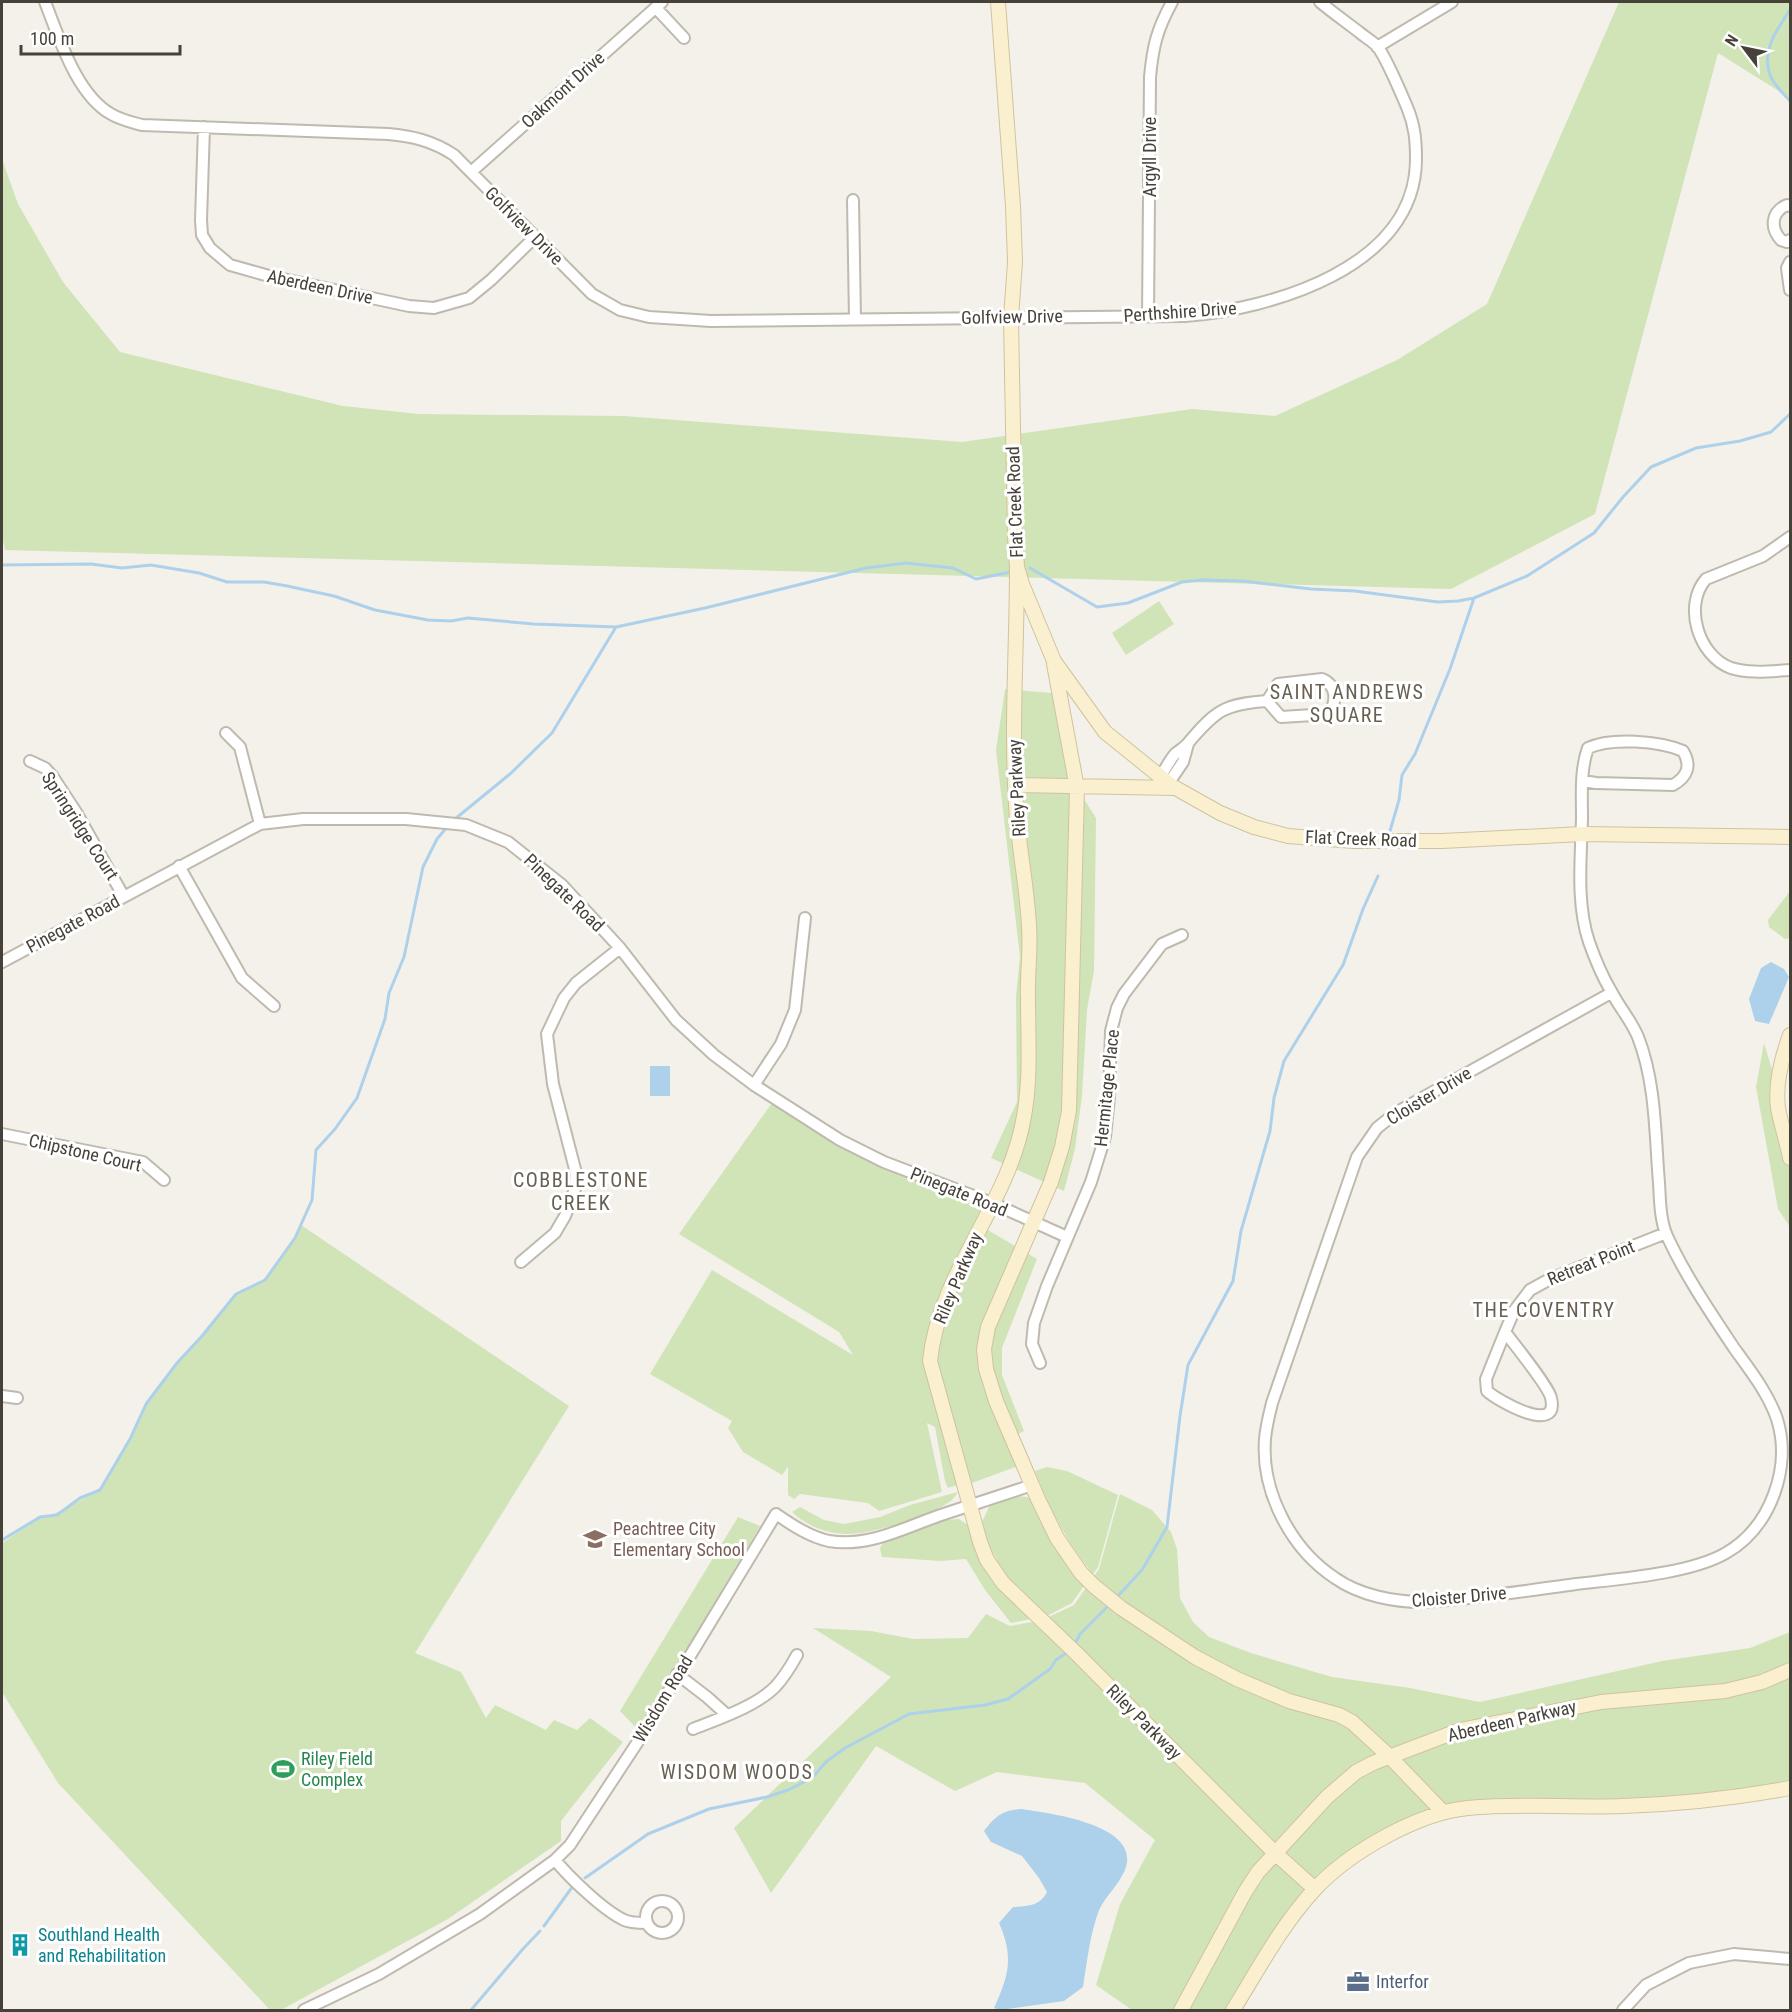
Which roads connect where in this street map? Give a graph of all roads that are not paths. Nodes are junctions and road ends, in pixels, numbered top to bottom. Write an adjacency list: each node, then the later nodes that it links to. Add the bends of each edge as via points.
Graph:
1 (45, 2): 9 (street, Golfview Drive, via 75,73 98,105 122,120 142,125)
2 (998, 2): 19 (street, Flat Creek Road, via 1013,206)
3 (1172, 2): 18 (street, Argyll Drive, via 1158,28 1150,77)
4 (1320, 2): 8 (street, Perthshire Drive)
5 (1452, 2): 8 (street)
6 (659, 4): 7 (street, Oakmont Drive); 10 (street, Oakmont Drive)
7 (684, 38)
8 (1377, 47): 18 (street, Perthshire Drive, via 1401,92 1417,137 1414,187 1389,234 1356,262 1295,292 1231,311)
9 (204, 127): 10 (street, Golfview Drive, via 406,136 446,150); 13 (street, Aberdeen Drive, via 202,235 210,248 230,265 400,304 434,308 469,298)
10 (471, 172): 13 (street, Golfview Drive)
11 (853, 200): 20 (street)
12 (1791, 206): 14 (street, via 1779,210 1773,224 1780,240)
13 (535, 237): 20 (street, Golfview Drive, via 592,294 620,310 649,318)
14 (1789, 241): 15 (street)
15 (1790, 262): 16 (street, via 1787,268)
16 (1791, 290)
17 (1072, 316): 18 (street, Perthshire Drive); 19 (street, Golfview Drive)
18 (1148, 316)
19 (1011, 318): 20 (street, Golfview Drive); 22 (street, Flat Creek Road)
20 (855, 319)
21 (1791, 537): 24 (street, via 1763,556 1706,579 1700,585 1695,608 1705,647 1720,663 1743,670)
22 (1017, 567): 23 (street, Flat Creek Road); 30 (street, Riley Parkway)
23 (1054, 661): 29 (street, Flat Creek Road, via 1106,732); 31 (street)
24 (1791, 670)
25 (1268, 701): 25 (street, via 1281,717 1329,714 1335,699 1329,682 1322,679 1278,684); 29 (street, via 1238,704 1205,722 1175,754)
26 (226, 733): 32 (street, via 240,747)
27 (30, 761): 36 (street, Springridge Court, via 53,777)
28 (1582, 781): 28 (street, Cloister Drive, via 1673,785 1687,773 1688,758 1673,746 1657,743 1600,742 1588,748); 33 (street, Cloister Drive)
29 (1168, 783): 31 (street); 33 (street, Flat Creek Road, via 1220,813 1254,827 1298,837 1432,841)
30 (1015, 785): 31 (street); 48 (street, Riley Parkway, via 1029,927 1027,1090 1021,1133)
31 (1077, 788): 49 (street, via 1069,1111 1058,1162)
32 (260, 824): 35 (street, Pinegate Road); 39 (street, Pinegate Road, via 281,820 406,819 466,825 508,842 527,856 562,885)
33 (1582, 834): 34 (street, Flat Creek Road); 41 (street, Cloister Drive, via 1583,916)
34 (1791, 837)
35 (179, 866): 36 (street, Pinegate Road); 42 (street, via 242,978)
36 (124, 897): 40 (street, Pinegate Road)
37 (805, 918): 44 (street, via 792,1017 781,1044)
38 (1182, 935): 51 (street, Hermitage Place, via 1162,944 1117,1008 1111,1031 1105,1137)
39 (620, 948): 44 (street, Pinegate Road, via 676,1020); 52 (street, via 576,983 564,998 547,1034 553,1084 576,1173 575,1189 555,1233)
40 (2, 962)
41 (1611, 993): 50 (street, Cloister Drive, via 1644,1052); 50 (street, Cloister Drive, via 1414,1101 1377,1128 1365,1143 1268,1419 1268,1478 1279,1510 1296,1540 1334,1578 1362,1591 1404,1602 1448,1601 1629,1578 1687,1567 1740,1544 1766,1514 1774,1495 1780,1478 1780,1431 1769,1399 1714,1317)
42 (274, 1006)
43 (1791, 1035): 46 (street, via 1782,1063 1778,1098)
44 (754, 1085): 48 (street, Pinegate Road, via 840,1140 884,1162)
45 (2, 1134): 47 (street, Chipstone Court, via 143,1162)
46 (1791, 1158)
47 (164, 1180)
48 (992, 1203): 49 (street, Pinegate Road); 58 (street, Riley Parkway, via 947,1294 930,1361)
49 (1034, 1223): 51 (street, Pinegate Road); 57 (street, via 988,1327 984,1348 996,1401)
50 (1666, 1233): 53 (street, Retreat Point, via 1537,1286 1519,1302)
51 (1067, 1237): 54 (street, Hermitage Place, via 1034,1323 1032,1344)
52 (521, 1262)
53 (1505, 1332): 53 (street, Retreat Point, via 1486,1379 1487,1391 1506,1403 1544,1416 1551,1409 1551,1395)
54 (1040, 1363)
55 (2, 1396): 56 (street)
56 (17, 1398)
57 (1032, 1485): 58 (street, Wisdom Road); 64 (street, via 1071,1560 1121,1608 1195,1657 1237,1679 1352,1722)
58 (969, 1506): 61 (street, Wisdom Road, via 896,1533 851,1542 812,1536 776,1515); 67 (street, Riley Parkway, via 987,1560 1003,1582)
59 (797, 1655): 62 (street, via 775,1687)
60 (1791, 1670): 64 (street, Aberdeen Parkway, via 1725,1691 1601,1702 1460,1730)
61 (677, 1674): 62 (street); 68 (street, Wisdom Road, via 639,1740 570,1845)
62 (727, 1715): 63 (street)
63 (693, 1729)
64 (1389, 1756): 66 (street); 67 (street, Aberdeen Parkway, via 1356,1772)
65 (1791, 1788): 66 (street, via 1682,1803 1510,1805)
66 (1443, 1812): 69 (street, via 1350,1857)
67 (1275, 1853): 69 (street, Riley Parkway); 73 (street, Aberdeen Parkway, via 1245,1892)
68 (555, 1860): 70 (street, via 625,1921); 72 (street, Wisdom Road, via 480,1914 379,1974)
69 (1315, 1889): 74 (street, via 1285,1927)
70 (647, 1923)
71 (1791, 1959): 75 (street, via 1734,1954 1689,1963 1646,1984)
72 (304, 2010)
73 (1181, 2010)
74 (1233, 2010)
75 (1623, 2010)

